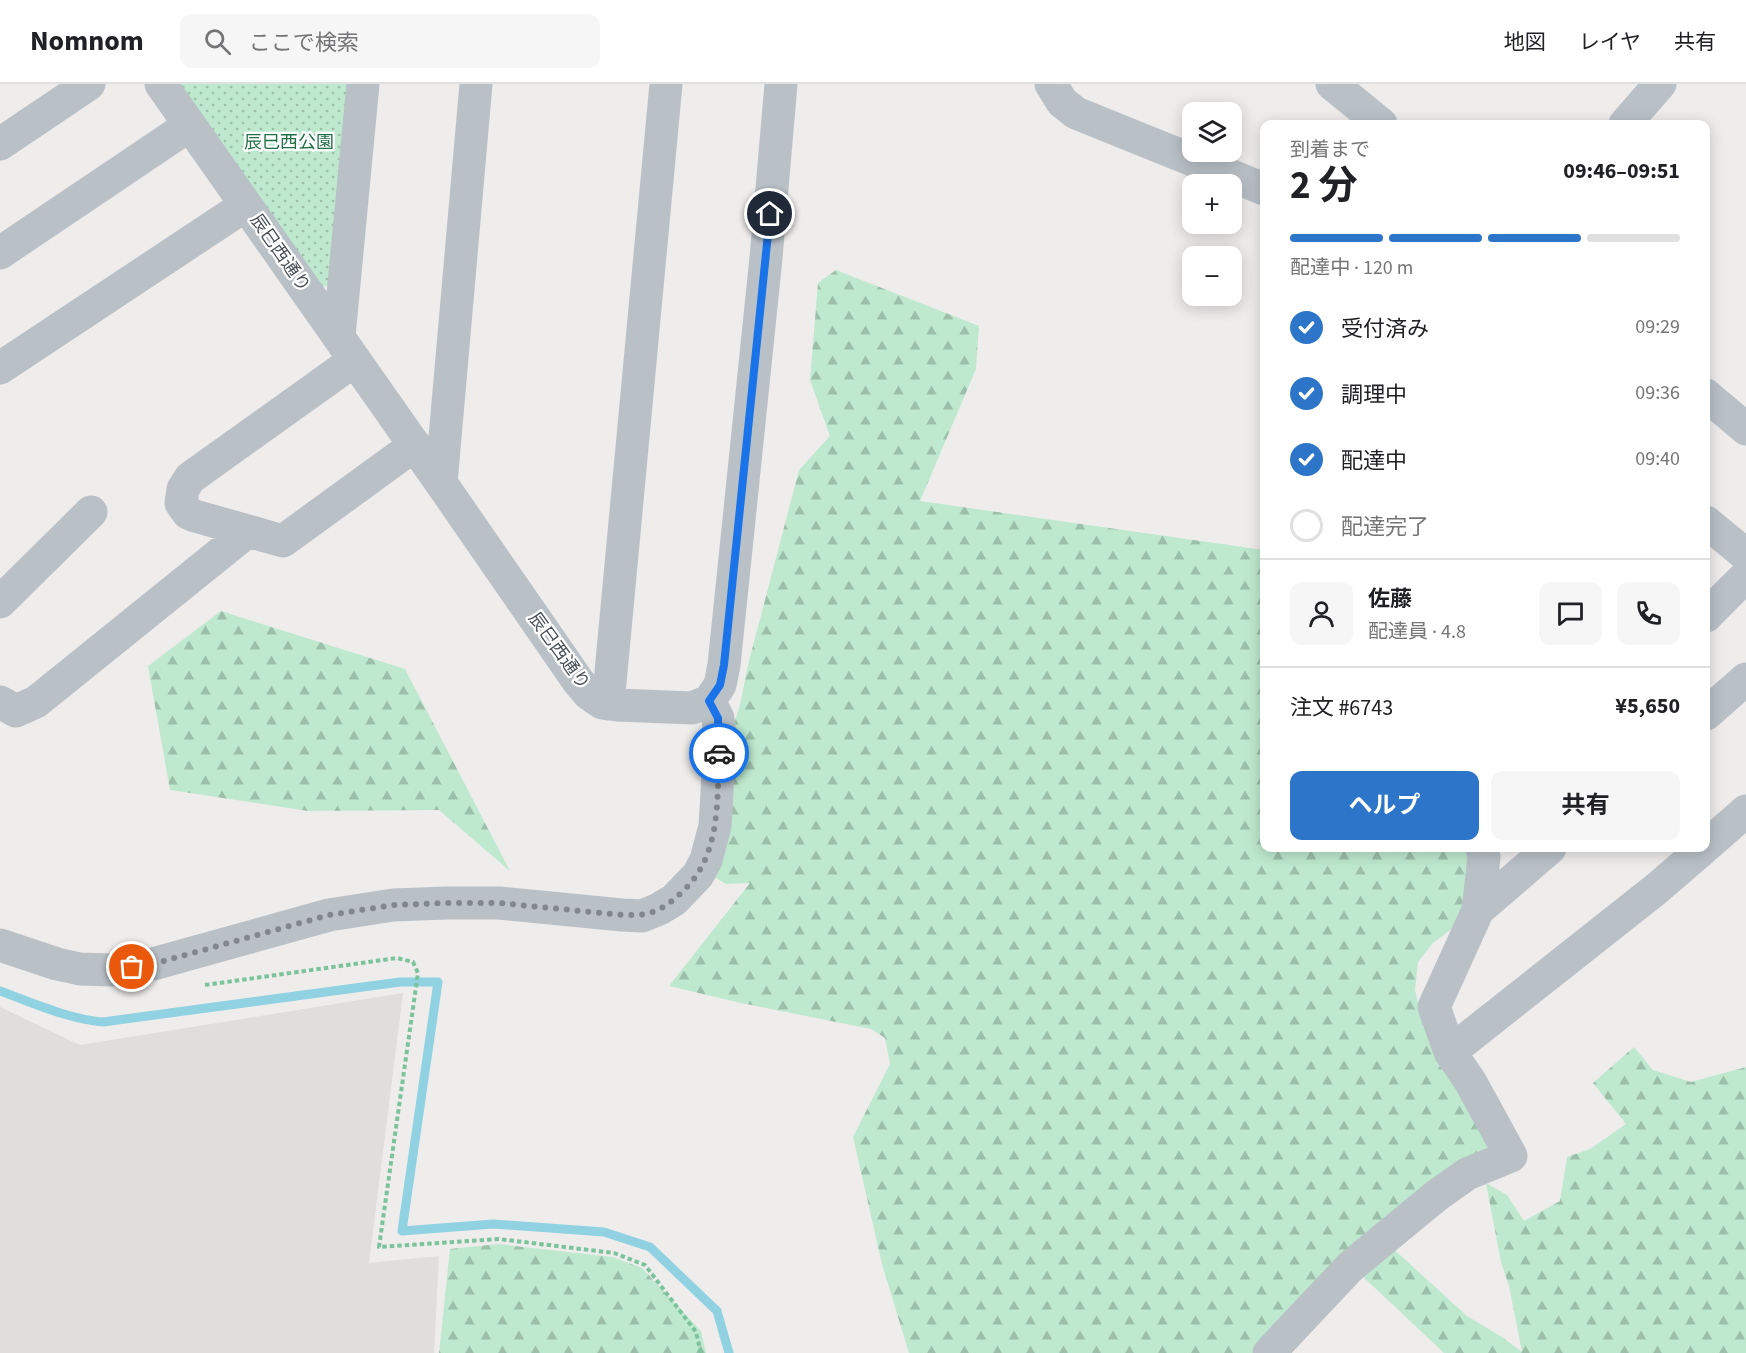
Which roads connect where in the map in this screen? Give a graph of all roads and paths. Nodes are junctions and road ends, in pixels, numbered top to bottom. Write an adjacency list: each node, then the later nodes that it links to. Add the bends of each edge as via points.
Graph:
1 (89, 84): 13 (street)
2 (161, 84): 12 (street, 辰巳西通り)
3 (363, 84): 17 (street)
4 (476, 84): 22 (street)
5 (666, 84): 33 (street)
6 (782, 84): 31 (street, via 724,665 720,685)
7 (1051, 84): 14 (street, via 1062,102 1076,113)
8 (1332, 84): 10 (street)
9 (1660, 84): 11 (street)
10 (1376, 120)
11 (1628, 120)
12 (190, 125): 15 (street, 辰巳西通り); 16 (street)
13 (0, 144)
14 (1260, 187)
15 (246, 205): 17 (street, 辰巳西通り); 18 (street)
16 (0, 253)
17 (347, 348): 21 (street, 辰巳西通り); 25 (street, via 190,478 183,489 181,503 188,513)
18 (0, 368)
19 (1710, 398): 20 (street)
20 (1746, 429)
21 (415, 445): 22 (street, 辰巳西通り); 25 (street, via 283,541)
22 (441, 483): 33 (street, 辰巳西通り, via 578,681 589,694)
23 (91, 513): 28 (street)
24 (1710, 525): 26 (street)
25 (248, 531): 32 (street, via 36,702 16,711)
26 (1746, 555)
27 (1746, 576): 29 (street)
28 (0, 602)
29 (1710, 612)
30 (1746, 679): 34 (street)
31 (709, 701): 33 (street, 辰巳西通り, via 692,708); 41 (street, via 718,718 720,740 715,826 706,860 698,875 674,900 642,916 499,903 393,905 329,915 153,964 112,970 57,964)
32 (0, 702)
33 (608, 704)
34 (1710, 710)
35 (1746, 811): 36 (street)
36 (1710, 843)
37 (1483, 852): 40 (street)
38 (1546, 852): 40 (street)
39 (1699, 852): 43 (street)
40 (1478, 910): 43 (street, via 1434,1007)
41 (0, 945)
42 (202, 985): 44 (path, via 397,958 413,962 417,982 379,1247 499,1239 614,1253 645,1265 696,1332)
43 (1450, 1052): 45 (street, via 1511,1156 1467,1174 1436,1196 1350,1267)
44 (701, 1353)
45 (1269, 1353)

